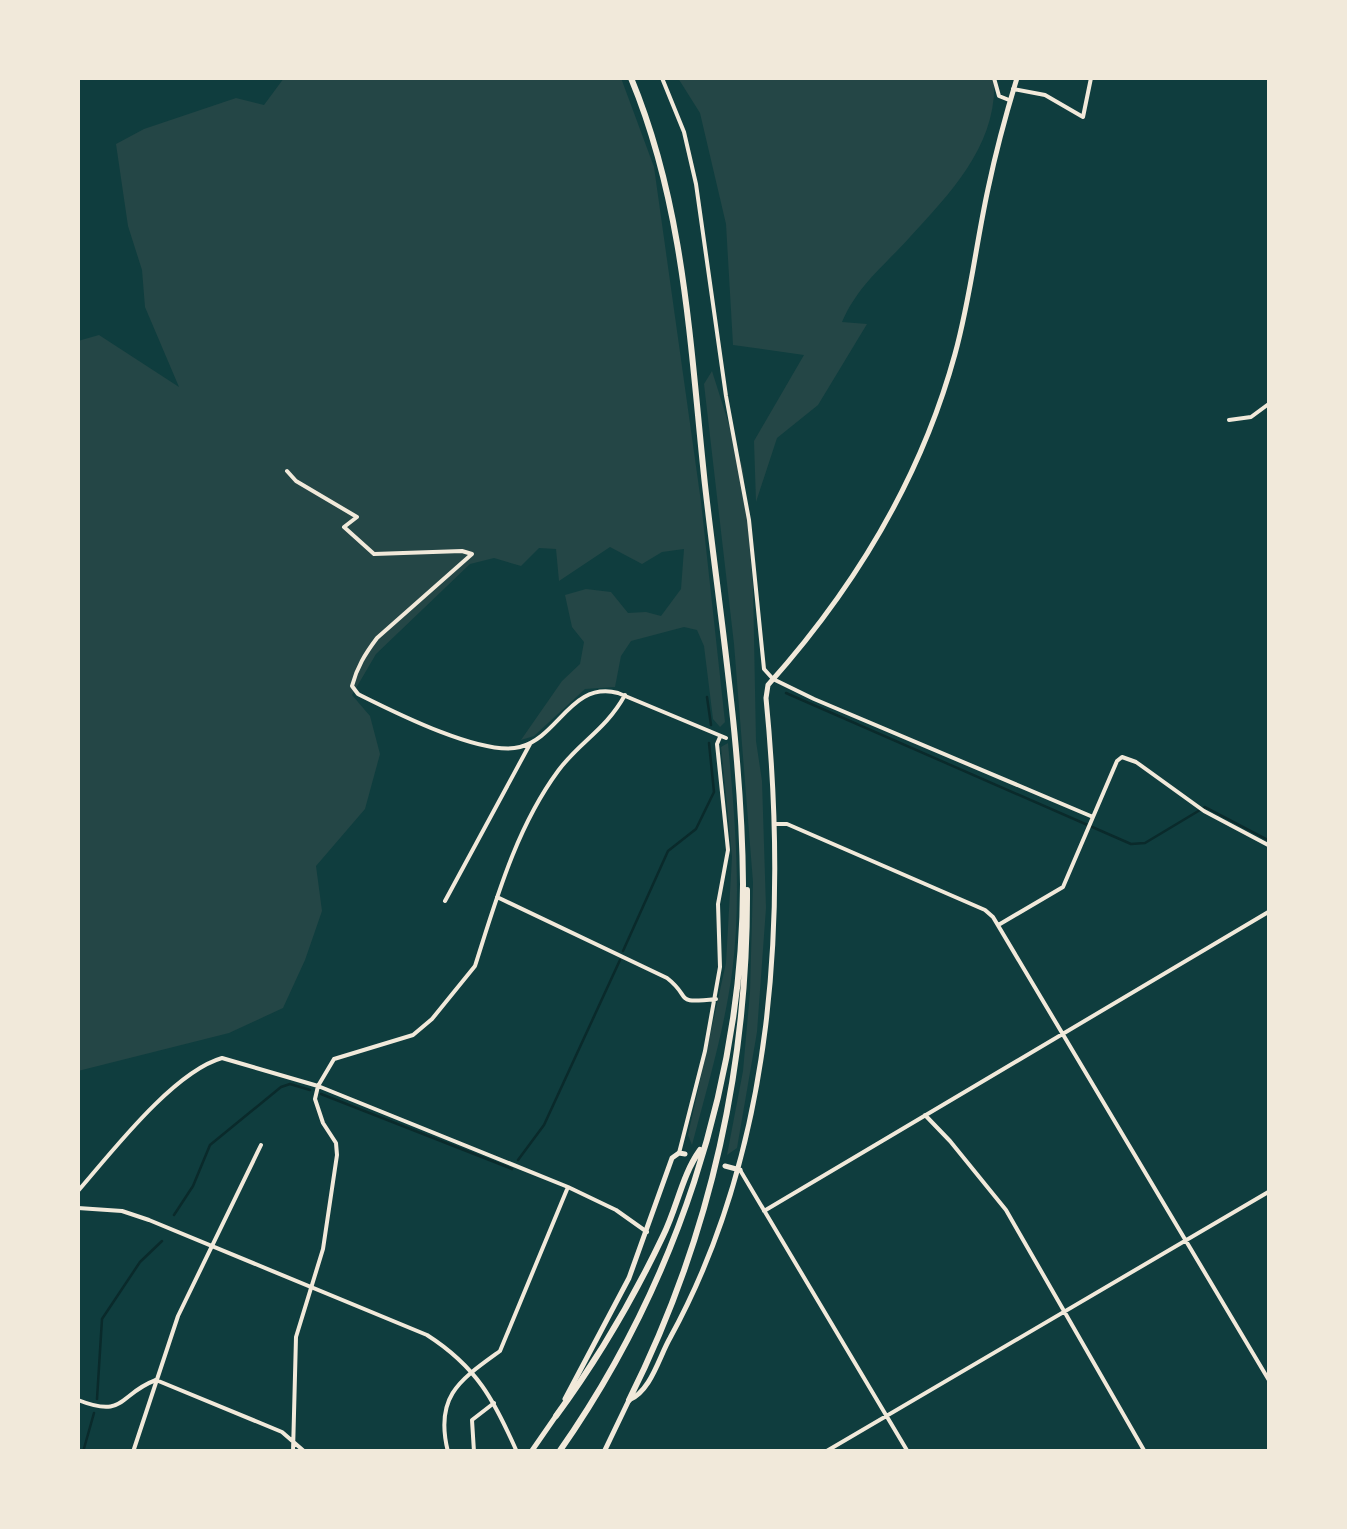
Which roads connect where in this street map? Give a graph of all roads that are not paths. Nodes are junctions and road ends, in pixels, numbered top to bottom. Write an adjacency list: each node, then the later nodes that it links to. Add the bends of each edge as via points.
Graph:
1 (631, 78): 18 (highway, via 659,150 675,223)
2 (662, 78): 11 (street, via 694,174 750,520 762,658)
3 (994, 78): 7 (street, via 999,96)
4 (1016, 78): 6 (main road)
5 (1091, 78): 6 (street, via 1082,117 1046,95)
6 (1013, 89): 7 (main road)
7 (1010, 100): 11 (main road, via 958,341 925,438 868,553)
8 (1270, 402): 9 (street, via 1251,416)
9 (1228, 420)
10 (287, 471): 15 (street, via 357,517 344,527 374,554 472,554 364,654 352,686 358,694 479,746)
11 (772, 679): 13 (main road, via 766,698); 16 (street)
12 (625, 696): 15 (street, via 585,696); 20 (street, via 551,781); 24 (street, via 723,737 717,744 728,850 718,904)
13 (770, 734): 14 (street); 17 (main road)
14 (757, 736)
15 (530, 744): 21 (street)
16 (1094, 817): 19 (street, via 1124,757); 23 (street, via 1063,887)
17 (776, 824): 23 (street, via 985,910); 32 (main road, via 769,989)
18 (742, 834): 29 (highway, via 742,917 729,1040); 45 (highway, via 747,960 725,1128 692,1251)
19 (1270, 846)
20 (497, 897): 24 (street, via 666,978 687,1001); 26 (street, via 475,966 432,1019 399,1042 338,1057)
21 (445, 901)
22 (1270, 911): 25 (street)
23 (999, 925): 25 (street)
24 (716, 999): 30 (street)
25 (1062, 1033): 27 (street); 39 (street)
26 (318, 1086): 33 (street); 34 (street, via 222,1058 213,1061 156,1102); 40 (street, via 316,1107 338,1156)
27 (925, 1115): 37 (street); 41 (street, via 1000,1203)
28 (260, 1145): 42 (street, via 178,1316)
29 (704, 1145): 47 (highway, via 635,1291); 57 (highway, via 651,1291)
30 (682, 1154): 38 (main road, via 672,1158)
31 (725, 1166): 32 (main road)
32 (740, 1170): 37 (street); 45 (main road, via 704,1272 640,1396)
33 (568, 1187): 38 (street); 53 (street, via 500,1351 450,1395 444,1422)
34 (78, 1191)
35 (1270, 1191): 39 (street)
36 (78, 1208): 40 (street, via 150,1220)
37 (764, 1211): 48 (street)
38 (647, 1232): 47 (main road)
39 (1185, 1240): 41 (street); 43 (street)
40 (312, 1286): 46 (street, via 442,1345); 49 (street, via 296,1338)
41 (1064, 1311): 48 (street); 61 (street)
42 (156, 1380): 44 (street, via 113,1408); 49 (street); 50 (street)
43 (1270, 1382)
44 (78, 1400)
45 (630, 1400): 58 (main road)
46 (494, 1402): 54 (street, via 472,1420); 55 (street)
47 (556, 1416): 56 (main road)
48 (886, 1416): 59 (street); 60 (street)
49 (292, 1439): 51 (street); 52 (street)
50 (133, 1452)
51 (293, 1452)
52 (306, 1452)
53 (448, 1452)
54 (474, 1452)
55 (517, 1452)
56 (531, 1452)
57 (559, 1452)
58 (604, 1452)
59 (825, 1452)
60 (908, 1452)
61 (1145, 1452)

